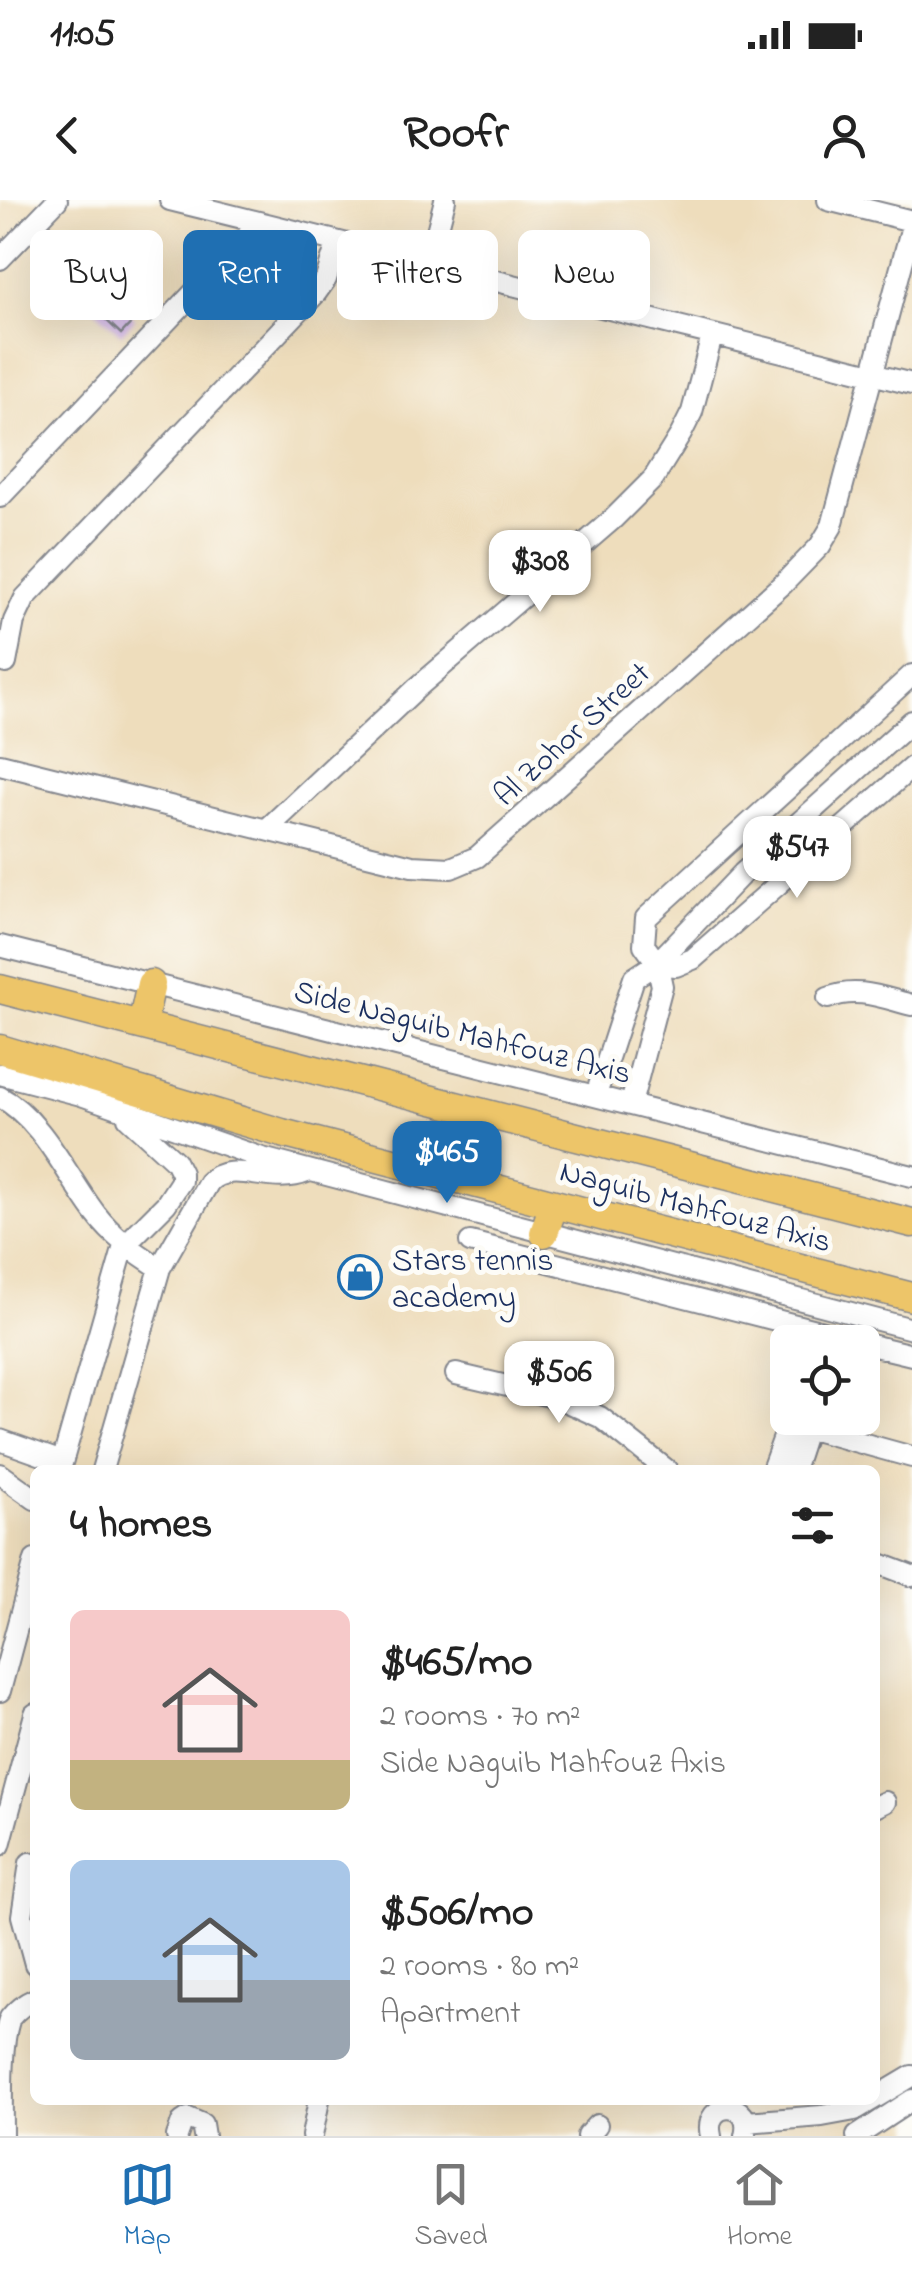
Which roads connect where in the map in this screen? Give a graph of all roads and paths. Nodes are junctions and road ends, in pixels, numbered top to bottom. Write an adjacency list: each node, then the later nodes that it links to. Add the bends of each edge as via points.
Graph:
1 (56, 200): 10 (street)
2 (170, 200): 6 (street)
3 (445, 200): 7 (street)
4 (828, 200): 5 (street)
5 (912, 223): 13 (street, Al Zohor Street)
6 (259, 224): 8 (street); 15 (street)
7 (438, 230)
8 (337, 244)
9 (337, 247): 16 (street, via 316,293 24,598)
10 (0, 258)
11 (498, 281): 12 (street)
12 (712, 336): 13 (street); 23 (street, via 692,412 654,479)
13 (873, 375): 14 (street); 23 (street, Al Zohor Street, via 832,526 820,546 477,857 432,868)
14 (912, 384)
15 (0, 497)
16 (6, 663)
17 (912, 675): 25 (street, via 651,911 642,937)
18 (912, 721): 19 (street)
19 (872, 757): 22 (street); 25 (street, via 743,873)
20 (0, 764): 23 (street, Al Zohor Street)
21 (912, 767): 22 (street)
22 (896, 782): 25 (street, via 693,960)
23 (267, 830)
24 (0, 946): 26 (street, Side Naguib Mahfouz Axis)
25 (657, 963): 33 (street, via 630,987); 35 (street, via 662,986)
26 (151, 984): 30 (main road); 33 (street, Side Naguib Mahfouz Axis)
27 (0, 989): 30 (main road, Naguib Mahfouz Axis)
28 (828, 998): 29 (street, via 858,991)
29 (912, 1005)
30 (142, 1025): 40 (main road, Naguib Mahfouz Axis)
31 (0, 1050): 39 (main road, Naguib Mahfouz Axis)
32 (0, 1074): 36 (street)
33 (596, 1094): 35 (street, Side Naguib Mahfouz Axis)
34 (0, 1097): 43 (street, via 36,1130)
35 (631, 1104): 38 (street, Side Naguib Mahfouz Axis)
36 (115, 1106): 37 (street); 43 (street, via 181,1173 176,1192)
37 (311, 1170): 41 (street); 44 (street, via 281,1179 219,1173)
38 (912, 1176)
39 (554, 1204): 41 (main road); 45 (main road, Naguib Mahfouz Axis)
40 (912, 1222)
41 (544, 1233): 47 (street)
42 (470, 1242): 46 (street)
43 (124, 1246): 44 (street); 57 (street)
44 (160, 1268): 58 (street)
45 (912, 1297)
46 (778, 1325)
47 (912, 1329)
48 (880, 1347): 49 (street)
49 (912, 1355)
50 (456, 1374): 59 (street, via 558,1398 600,1416)
51 (792, 1435): 60 (street)
52 (797, 1435): 61 (street)
53 (841, 1435): 55 (street)
54 (0, 1440): 56 (street)
55 (912, 1457)
56 (59, 1465)
57 (61, 1465)
58 (103, 1465)
59 (661, 1465)
60 (775, 1465)
61 (793, 1465)
62 (0, 1474): 63 (street)
63 (30, 1495)
64 (880, 1564): 65 (street)
65 (912, 1576)
66 (30, 1598): 67 (street)
67 (26, 1628): 68 (street)
68 (0, 1691)
69 (30, 1733): 70 (street)
70 (0, 1845)
71 (30, 1863): 72 (street, via 22,1916)
72 (30, 1946)
73 (30, 2002): 80 (street, via 4,2031)
74 (912, 2076): 75 (street)
75 (880, 2095)
76 (912, 2100): 85 (street)
77 (317, 2105): 83 (street)
78 (863, 2105): 79 (street, via 822,2116)
79 (736, 2113): 84 (street, via 710,2122)
80 (2, 2136)
81 (177, 2136): 82 (street, via 188,2118 202,2124)
82 (204, 2136)
83 (312, 2136)
84 (711, 2136)
85 (857, 2136)

